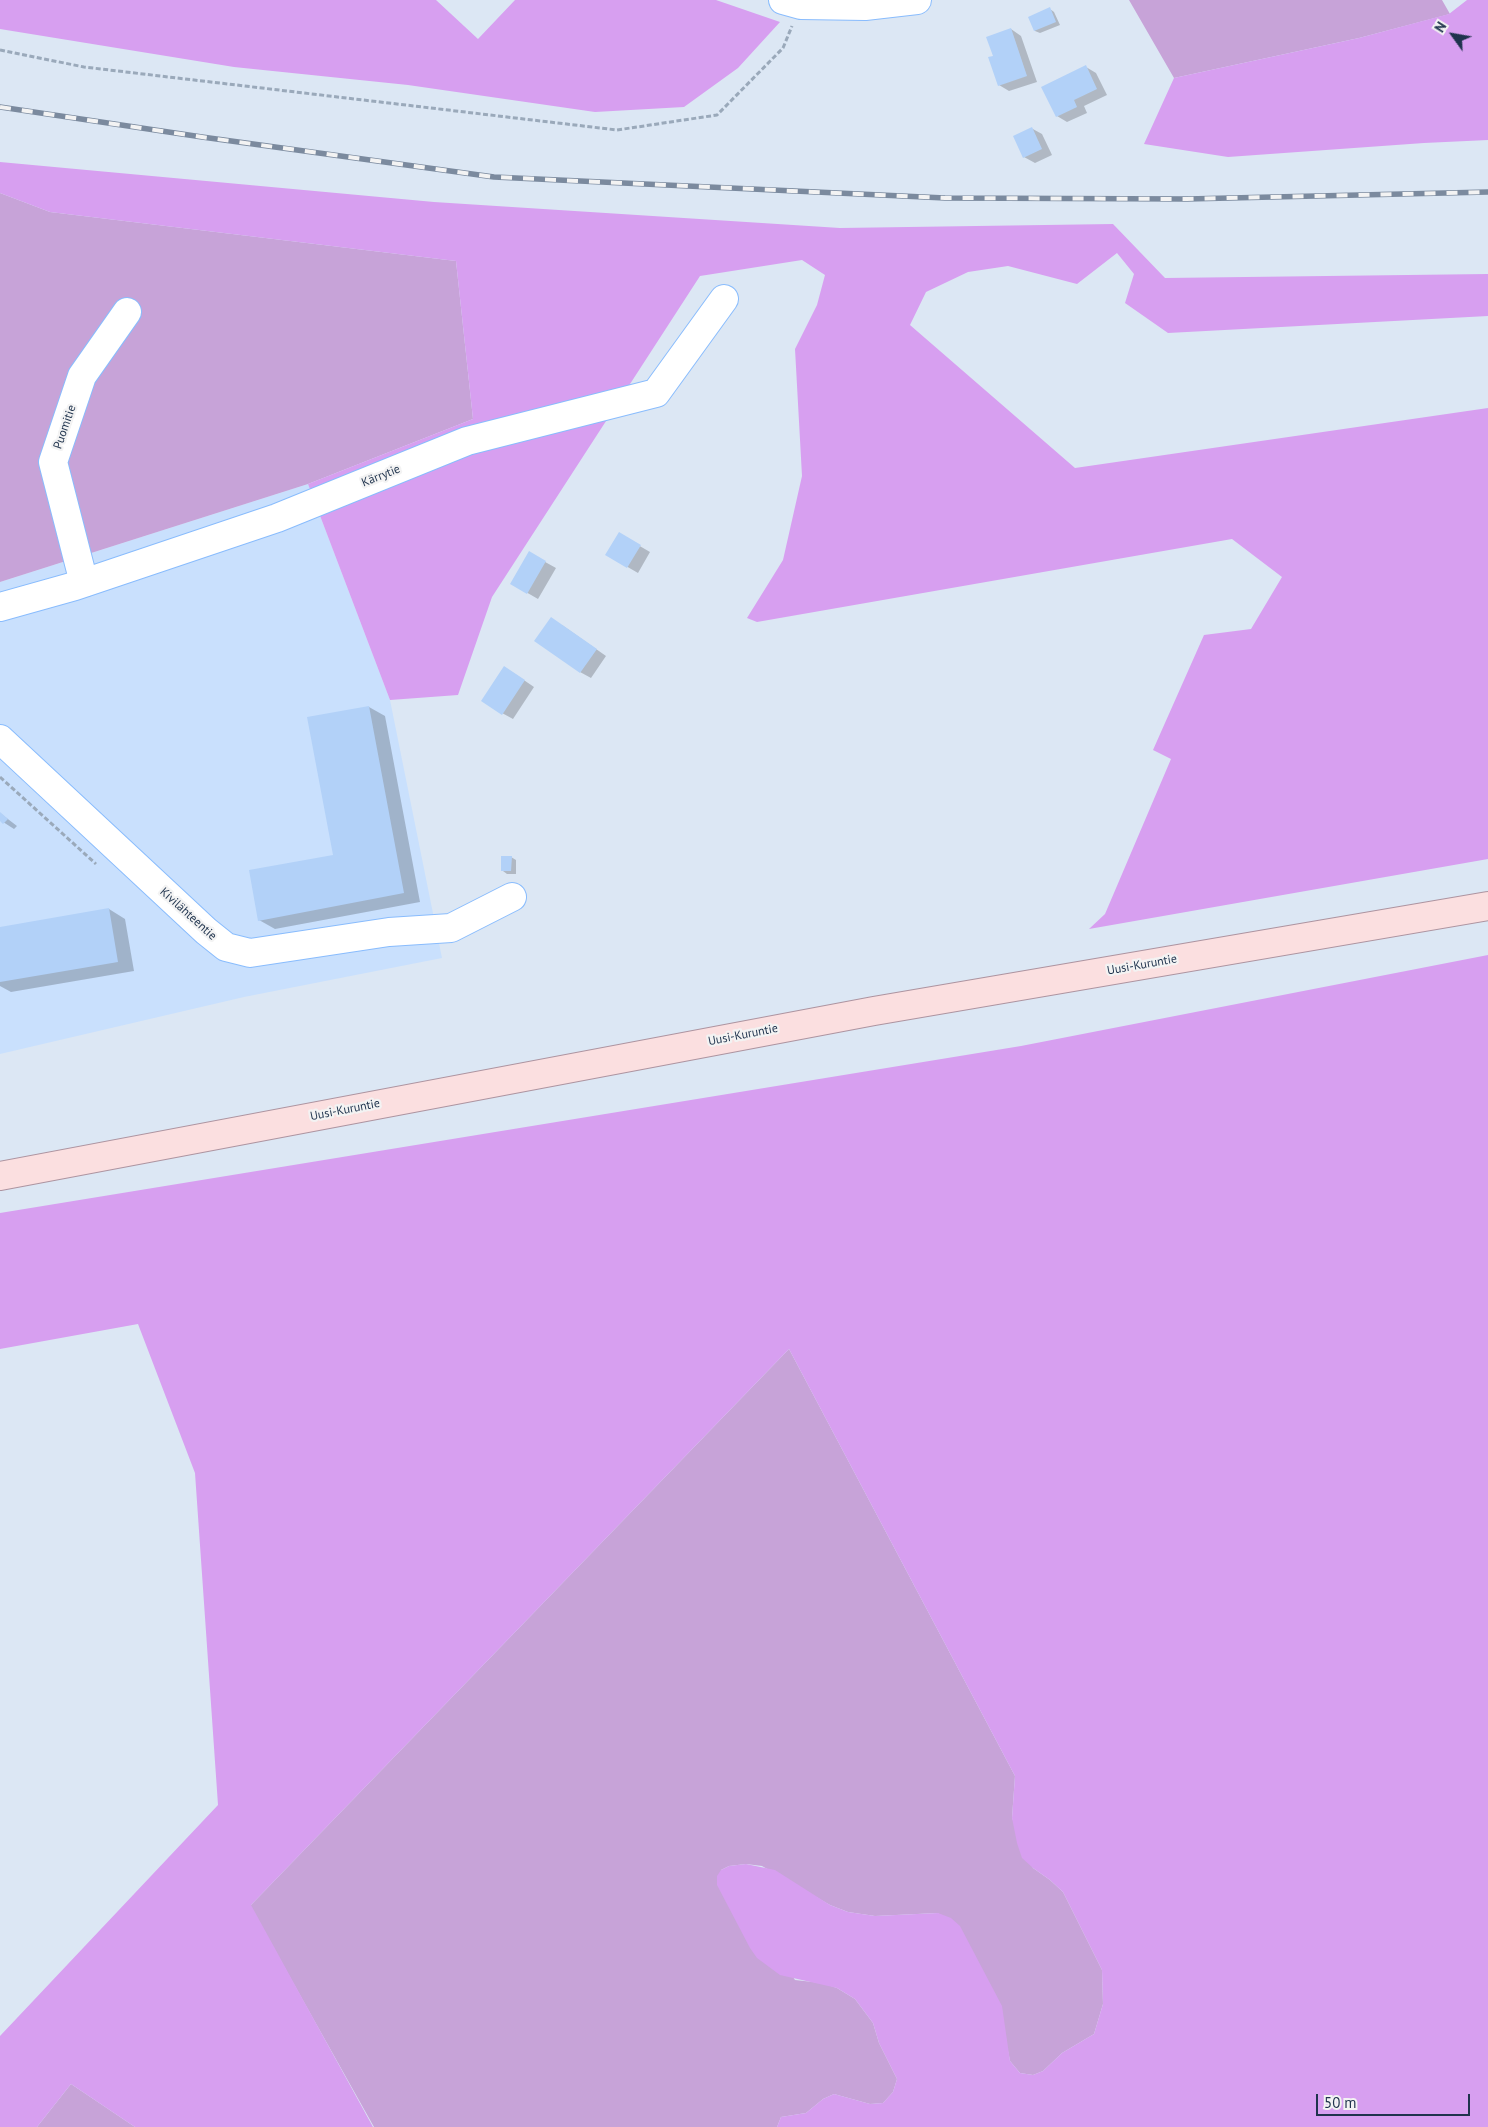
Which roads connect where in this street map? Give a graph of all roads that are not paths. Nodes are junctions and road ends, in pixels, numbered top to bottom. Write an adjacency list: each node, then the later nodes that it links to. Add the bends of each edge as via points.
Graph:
1 (917, 0): 3 (street, via 865,6)
2 (792, 2): 3 (street)
3 (831, 2)
4 (724, 299): 6 (street, Kärrytie, via 656,393 467,441 277,518)
5 (127, 312): 6 (street, Puomitie, via 82,376 53,462)
6 (84, 582): 7 (street, Kärrytie)
7 (0, 607)
8 (0, 739): 9 (street, Kivilähteentie, via 226,947 250,953 389,932 451,928)
9 (512, 897)
10 (1488, 906): 11 (main road, Uusi-Kuruntie, via 864,1012)
11 (0, 1176)

